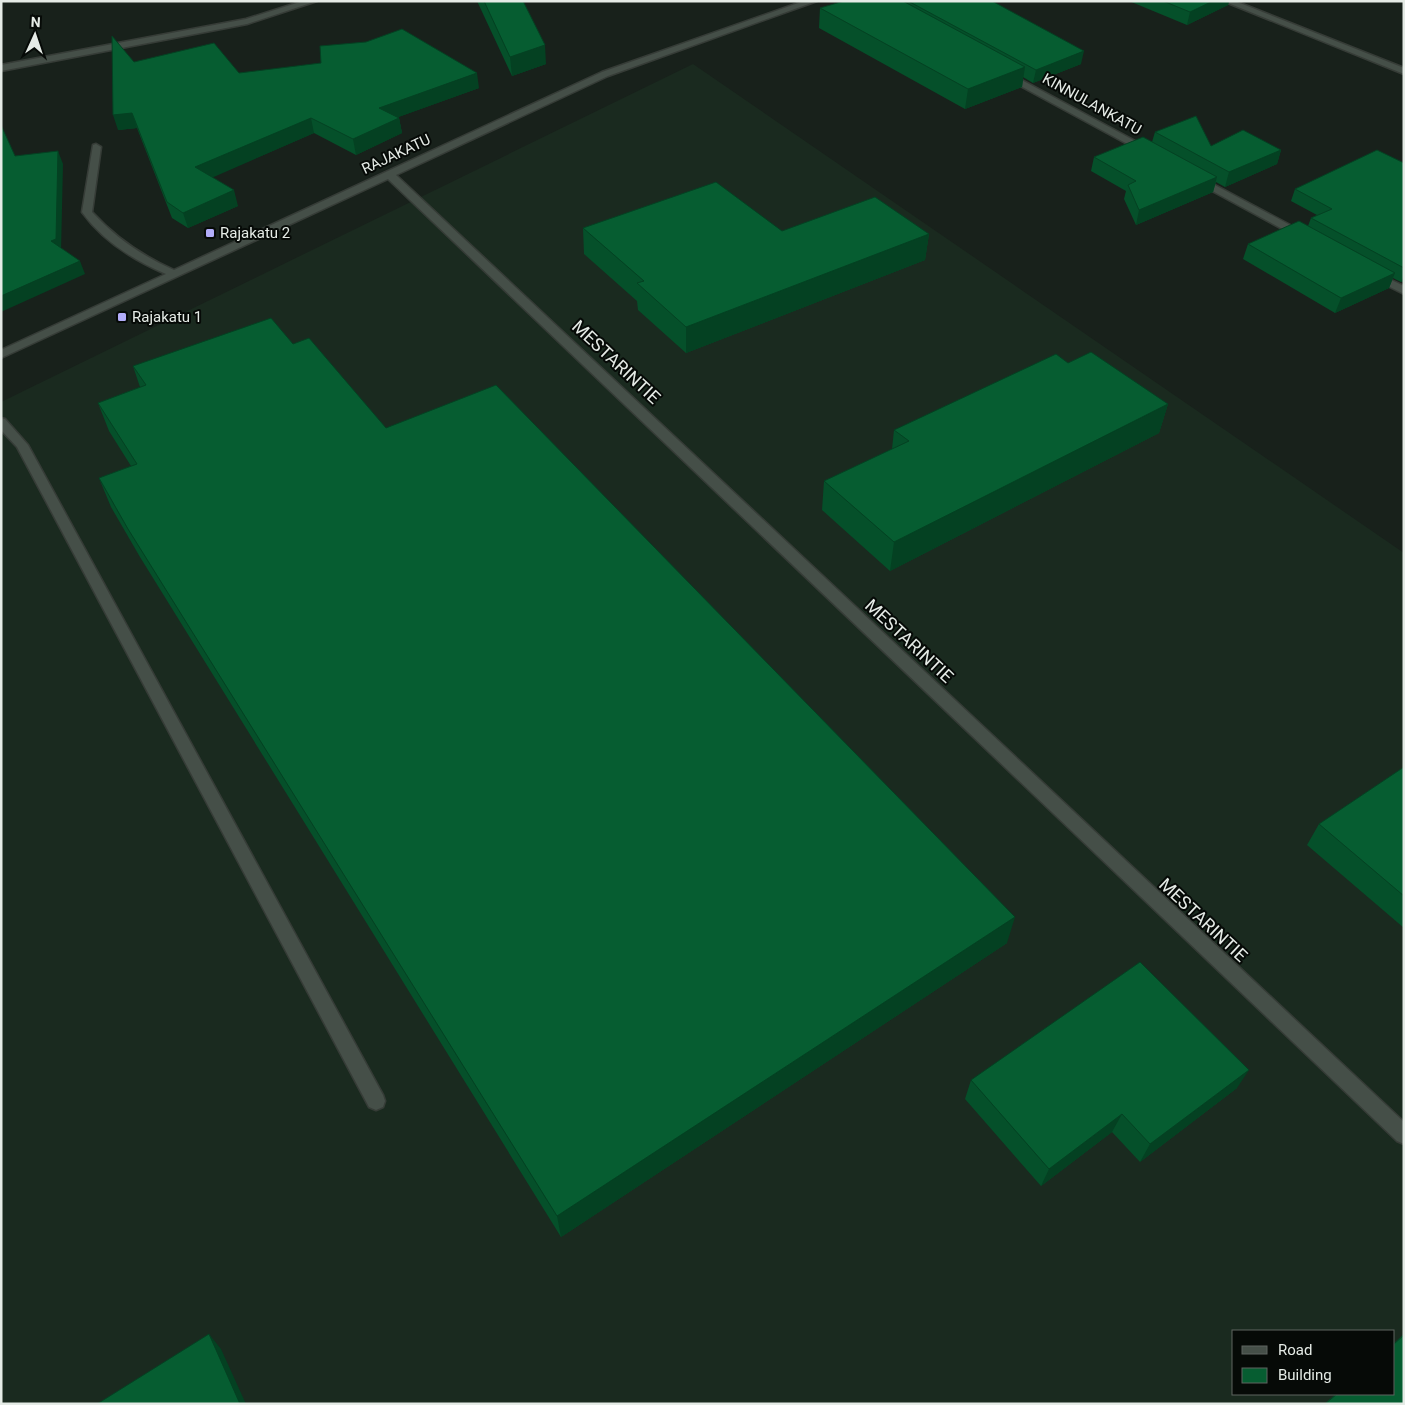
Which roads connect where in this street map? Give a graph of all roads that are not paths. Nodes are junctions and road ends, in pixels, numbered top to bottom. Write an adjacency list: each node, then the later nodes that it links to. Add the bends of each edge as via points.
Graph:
1 (313, 1): 4 (street, via 247,21)
2 (813, 1): 10 (street, RAJAKATU, via 604,74)
3 (1227, 1): 6 (street)
4 (1, 68)
5 (994, 68): 8 (street, KINNULANKATU)
6 (1404, 72)
7 (96, 147): 13 (street, via 87,212 124,248)
8 (1160, 158)
9 (1186, 172): 11 (street)
10 (389, 174): 13 (street, RAJAKATU); 18 (street, MESTARINTIE)
11 (1317, 243)
12 (1369, 272): 14 (street)
13 (174, 274): 15 (street, RAJAKATU)
14 (1404, 291)
15 (1, 355)
16 (1, 422): 17 (street, via 22,445)
17 (376, 1101)
18 (1404, 1136)

